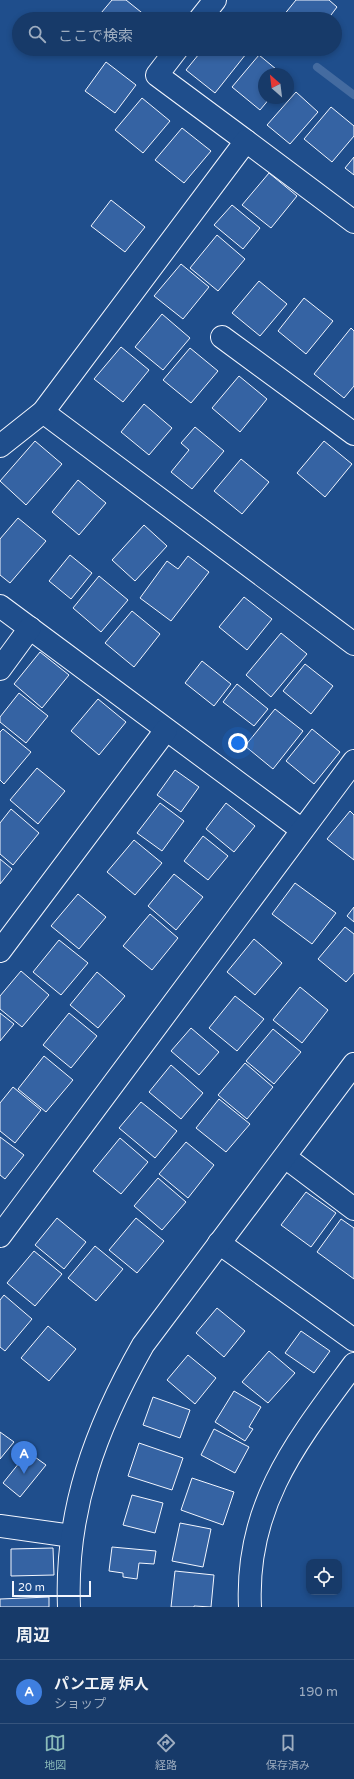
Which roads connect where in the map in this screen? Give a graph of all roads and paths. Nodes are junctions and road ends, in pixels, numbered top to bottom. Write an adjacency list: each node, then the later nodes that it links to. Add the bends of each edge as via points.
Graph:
1 (214, 0): 2 (street)
2 (205, 12)
3 (172, 56): 4 (street, via 157,75)
4 (246, 141): 5 (street); 7 (street)
5 (354, 222)
6 (222, 337): 8 (street)
7 (43, 412): 9 (street); 12 (street)
8 (354, 434)
9 (0, 446)
10 (0, 606): 11 (street)
11 (30, 628): 13 (street); 14 (street)
12 (354, 644)
13 (0, 668)
14 (166, 730): 16 (street); 17 (street)
15 (354, 761): 16 (street)
16 (302, 830): 21 (street)
17 (0, 951)
18 (354, 1065): 19 (street)
19 (285, 1157): 20 (street); 22 (street)
20 (354, 1209)
21 (2, 1230)
22 (219, 1243): 23 (street); 26 (street, via 143,1345 123,1380 93,1449)
23 (354, 1340)
24 (354, 1364): 28 (street, via 302,1435 270,1492 255,1540)
25 (0, 1526): 26 (street)
26 (72, 1536): 27 (street)
27 (69, 1607)
28 (250, 1607)

